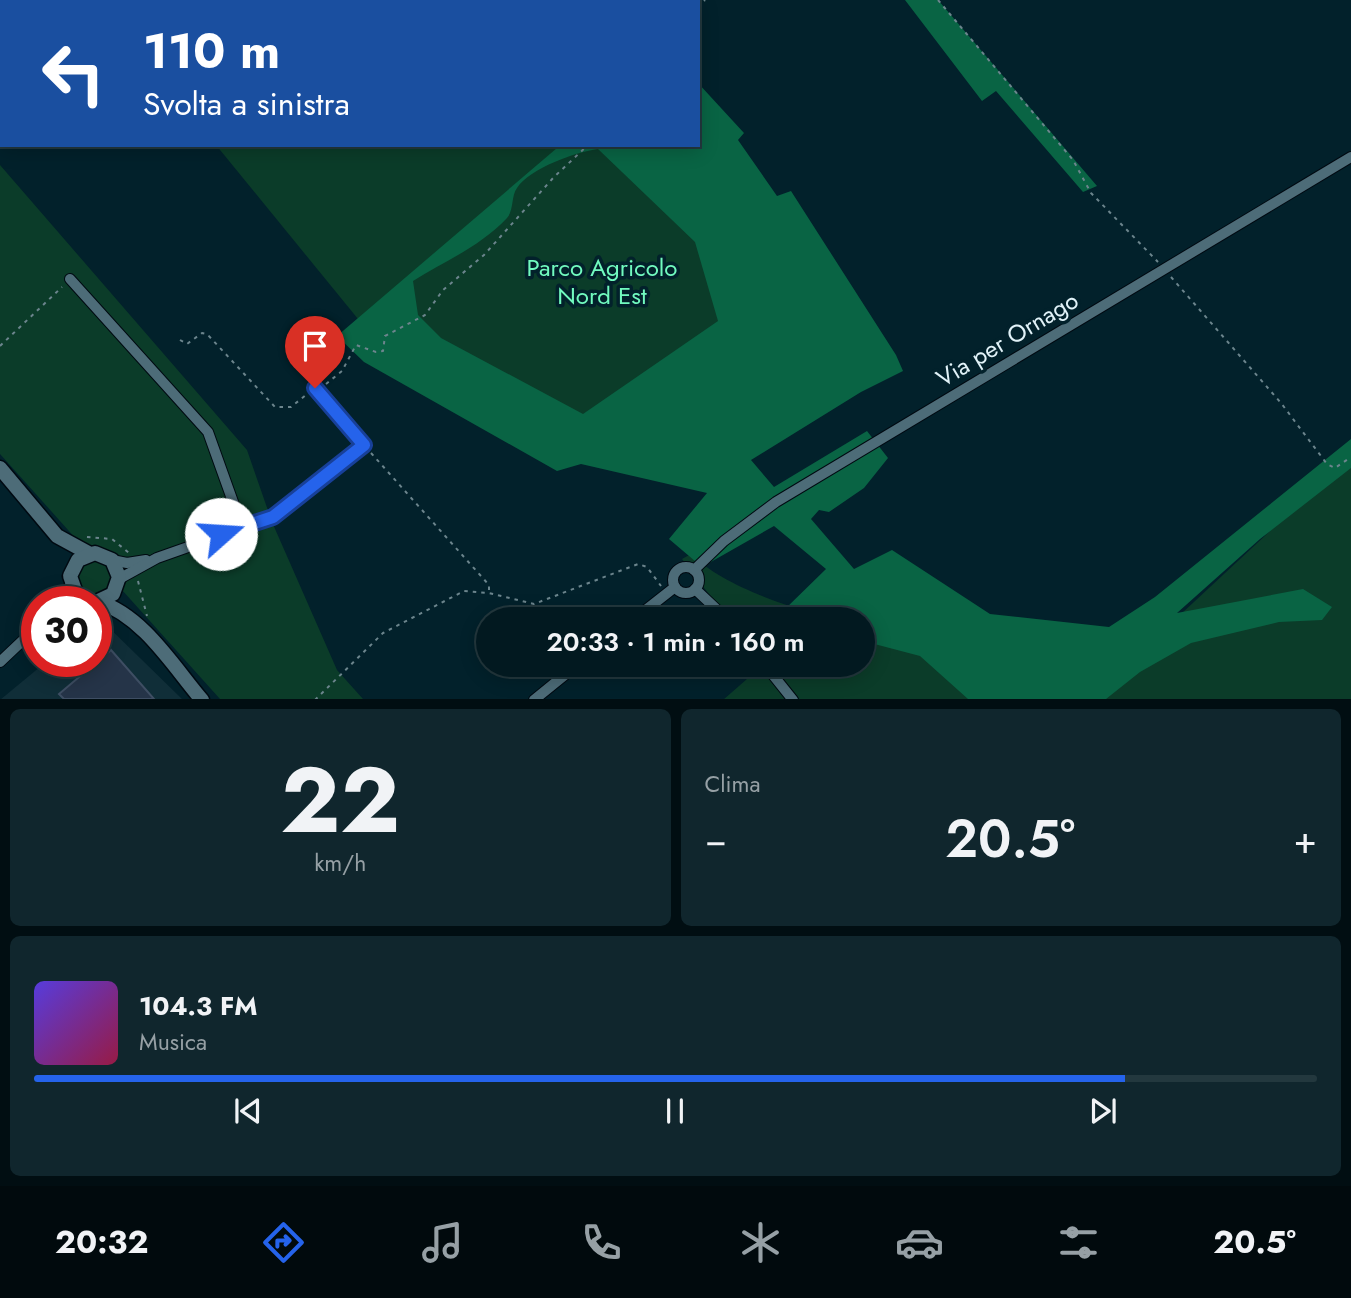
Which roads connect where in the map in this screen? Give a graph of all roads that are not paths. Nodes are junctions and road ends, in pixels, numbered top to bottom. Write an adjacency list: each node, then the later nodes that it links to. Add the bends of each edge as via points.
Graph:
1 (1351, 157): 10 (street, Via per Ornago, via 776,502)
2 (70, 279): 5 (street, via 208,432)
3 (316, 390): 5 (street, via 364,445 273,517)
4 (0, 468): 6 (main road)
5 (243, 527): 8 (street)
6 (55, 534): 7 (main road); 11 (main road)
7 (90, 554): 9 (main road); 11 (main road, via 76,561)
8 (157, 558): 9 (street, via 130,563); 12 (street)
9 (112, 560): 12 (main road)
10 (694, 570): 15 (street, via 699,580); 16 (street, via 677,570)
11 (71, 579): 13 (street); 14 (main road)
12 (119, 581): 17 (main road); 21 (main road, via 123,601)
13 (68, 586)
14 (76, 586)
15 (695, 589): 16 (street, via 685,593); 19 (street)
16 (670, 590): 18 (street)
17 (112, 594)
18 (649, 607)
19 (714, 607)
20 (112, 608): 21 (main road)
21 (136, 624): 26 (main road)
22 (21, 642): 23 (street)
23 (0, 662)
24 (562, 677): 27 (street)
25 (775, 677): 28 (street)
26 (202, 699)
27 (534, 699)
28 (793, 699)

